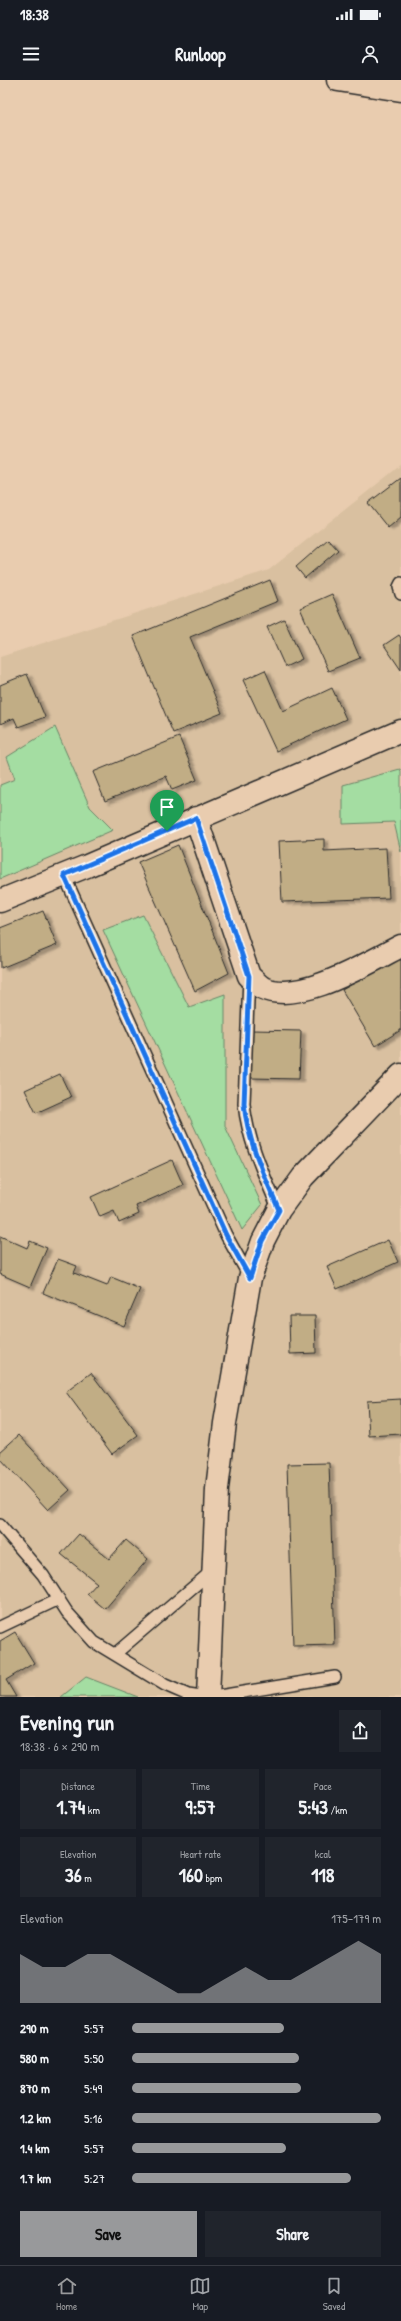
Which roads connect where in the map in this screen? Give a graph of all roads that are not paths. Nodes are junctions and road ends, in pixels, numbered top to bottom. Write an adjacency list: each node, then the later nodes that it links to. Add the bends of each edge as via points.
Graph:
1 (338, 80): 2 (street)
2 (401, 90)
3 (401, 583): 4 (lane)
4 (401, 594)
5 (400, 734): 6 (street)
6 (196, 818): 7 (street); 10 (street)
7 (64, 875): 8 (street); 13 (lane, via 226,1235)
8 (0, 901)
9 (401, 946): 10 (street, via 321,985 297,992 262,988)
10 (249, 976): 12 (lane, via 244,1104 246,1120 253,1149)
11 (401, 1075): 12 (street, via 303,1177)
12 (279, 1210): 13 (street, via 262,1241)
13 (250, 1278): 15 (street, via 224,1423 217,1489)
14 (0, 1525): 16 (lane, via 43,1575)
15 (214, 1570): 18 (lane); 21 (street)
16 (59, 1599): 17 (lane); 18 (lane, via 67,1612 94,1642)
17 (0, 1627)
18 (115, 1654): 20 (lane, via 165,1685 188,1695)
19 (335, 1677): 22 (lane)
20 (201, 1697)
21 (208, 1697)
22 (213, 1697)

